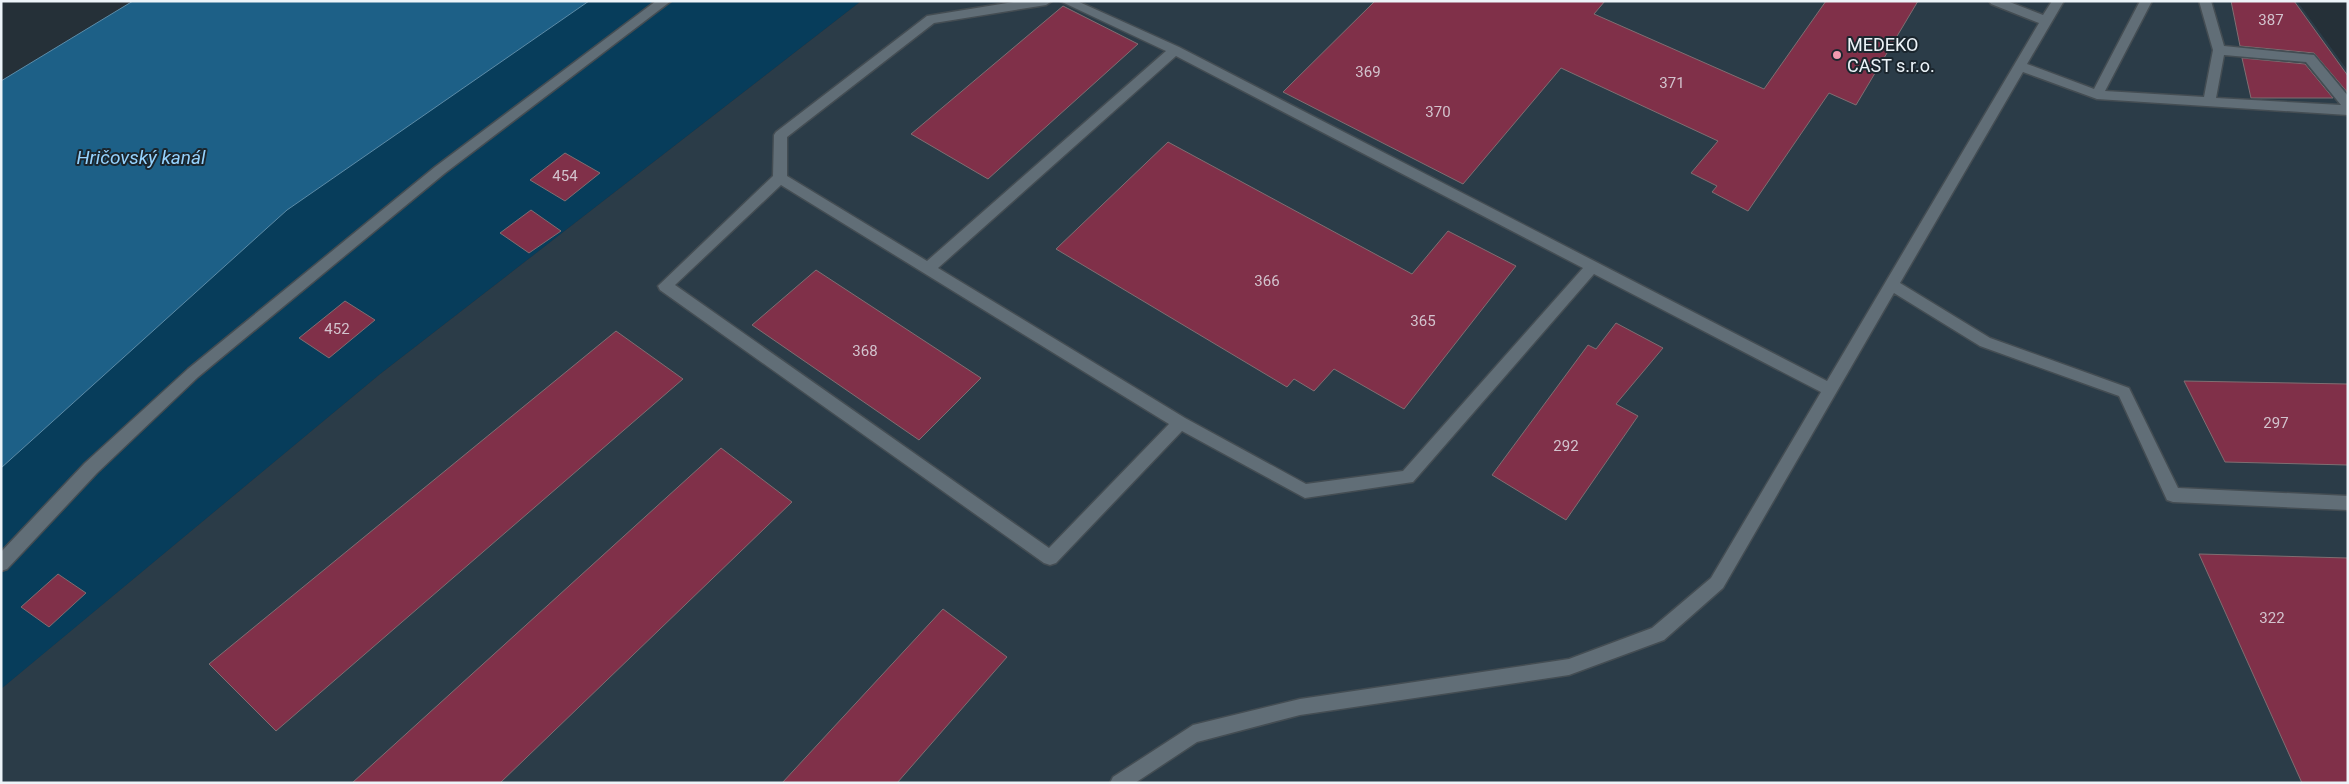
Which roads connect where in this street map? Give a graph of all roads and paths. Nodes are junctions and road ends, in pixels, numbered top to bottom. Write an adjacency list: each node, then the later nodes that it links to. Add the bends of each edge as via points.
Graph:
1 (665, 1): 23 (lane, via 440,170 193,373 91,468)
2 (1046, 1): 16 (lane, via 931,19 781,135)
3 (1066, 1): 9 (lane)
4 (1995, 1): 8 (lane)
5 (2058, 1): 8 (lane)
6 (2146, 1): 12 (lane)
7 (2204, 1): 10 (lane)
8 (2046, 21): 11 (lane)
9 (1175, 50): 17 (lane); 18 (lane)
10 (2219, 50): 13 (lane); 14 (lane, via 2310,58)
11 (2020, 66): 12 (lane); 19 (lane)
12 (2097, 95): 13 (lane)
13 (2209, 102): 15 (lane)
14 (2348, 105)
15 (2348, 110)
16 (780, 178): 18 (lane); 21 (lane, via 665,286 1050,558)
17 (1592, 267): 20 (lane); 21 (lane, via 1407,477 1305,491)
18 (928, 269): 21 (lane)
19 (1892, 285): 20 (lane); 22 (lane, via 1984,342 2124,392 2173,495)
20 (1830, 390): 24 (lane, via 1717,583 1658,634 1569,667 1300,707 1193,734)
21 (1180, 423)
22 (2348, 503)
23 (1, 564)
24 (1119, 783)

